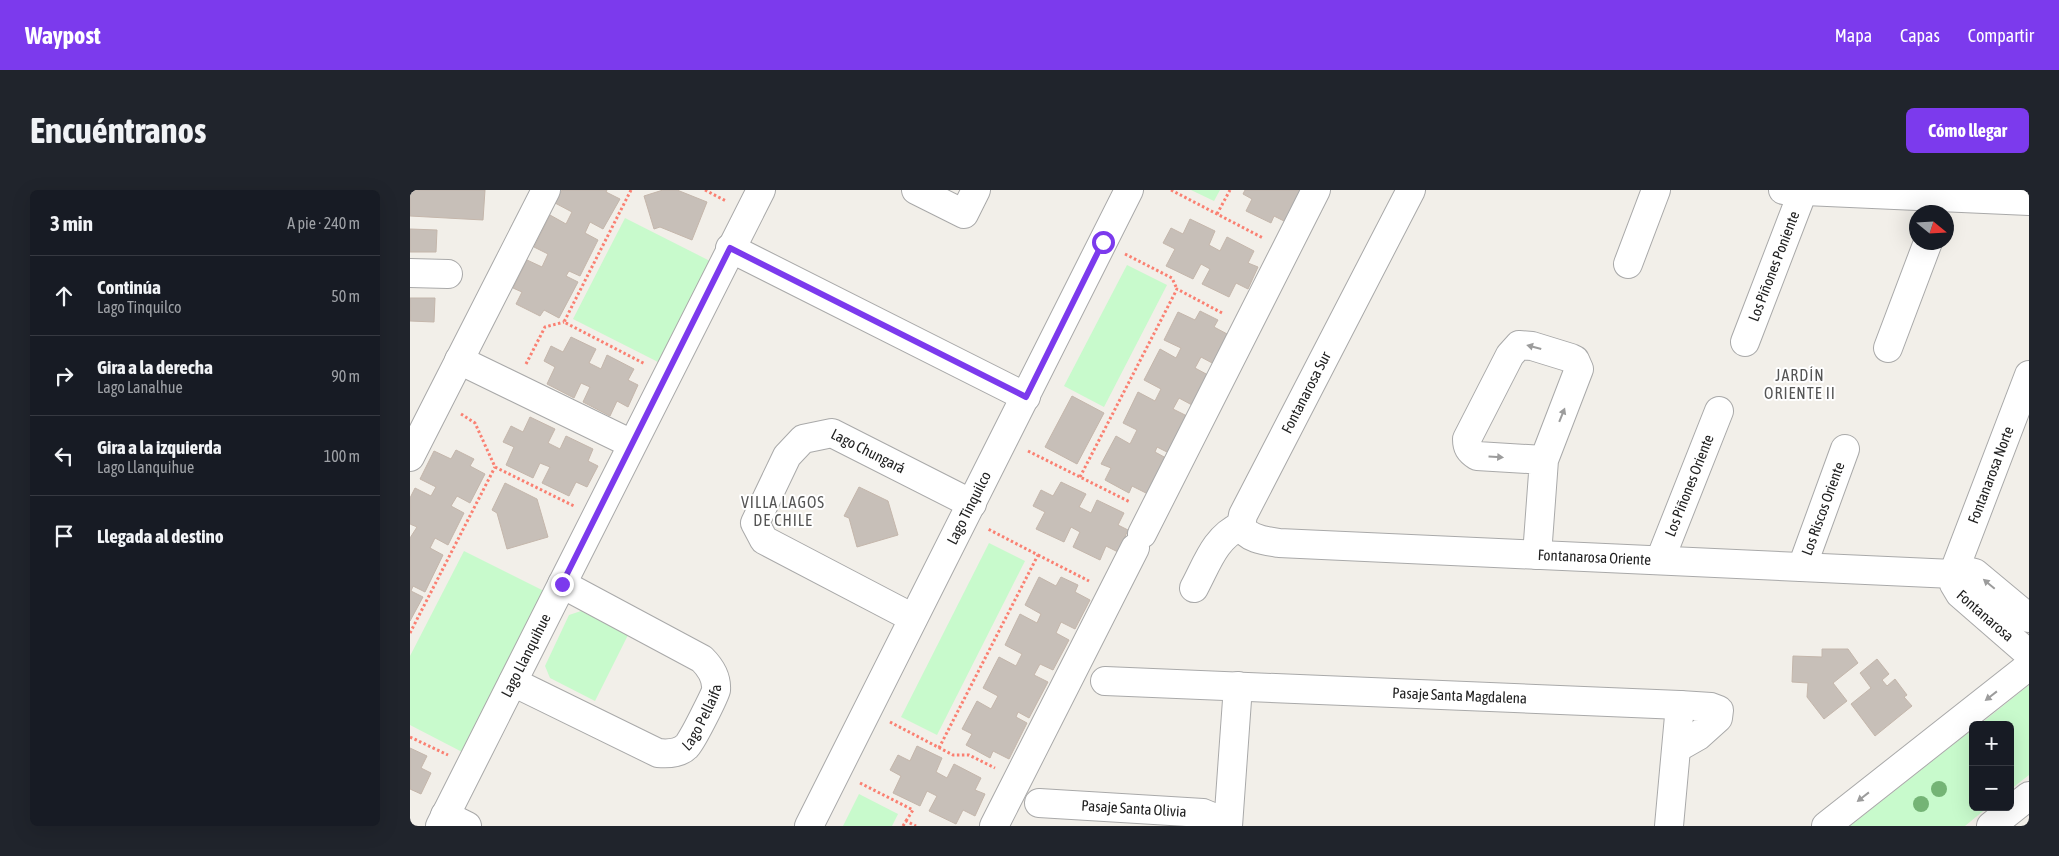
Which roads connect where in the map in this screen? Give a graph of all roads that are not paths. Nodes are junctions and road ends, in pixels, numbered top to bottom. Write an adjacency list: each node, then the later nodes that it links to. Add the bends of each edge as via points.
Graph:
1 (546, 190): 19 (street)
2 (761, 190): 12 (street, Lago Llanquihue)
3 (916, 190): 4 (street, via 964,214)
4 (976, 190)
5 (1129, 190): 21 (street, Lago Tinquilco)
6 (1316, 190): 48 (street)
7 (1412, 190): 28 (street, Fontanarosa Sur, via 1243,515)
8 (1656, 190): 14 (street)
9 (1793, 190): 11 (street); 17 (street, Los Piñones Poniente)
10 (2029, 201): 11 (street)
11 (1943, 205)
12 (730, 248): 21 (street); 23 (street, Lago Llanquihue)
13 (1925, 250): 18 (street)
14 (1628, 264)
15 (410, 273): 16 (street)
16 (448, 274)
17 (1745, 342)
18 (1888, 348)
19 (459, 360): 23 (street); 25 (street)
20 (2029, 376): 32 (street, Fontanarosa Norte)
21 (1026, 397): 27 (street, Lago Tinquilco)
22 (1719, 411): 30 (street, Los Piñones Oriente)
23 (632, 444): 33 (street, Lago Llanquihue)
24 (1845, 449): 31 (street, Los Riscos Oriente)
25 (410, 457)
26 (1544, 460): 26 (street, one-way to 26, via 1579,369 1575,360 1520,345 1510,355 1467,444 1477,456); 29 (street)
27 (968, 511): 35 (street, Lago Tinquilco); 35 (street, Lago Chungará, via 832,433 803,439 786,456 755,523 764,540)
28 (1241, 526): 29 (street, Fontanarosa Oriente, via 1255,538 1280,543); 34 (street, via 1228,532 1217,545)
29 (1537, 555): 30 (street, Fontanarosa Oriente)
30 (1660, 560): 31 (street, Fontanarosa Oriente)
31 (1802, 567): 32 (street, Fontanarosa Oriente)
32 (1953, 574): 36 (street, Fontanarosa, one-way to 32, via 1975,574 1967,571); 37 (street, Fontanarosa, via 1960,594)
33 (562, 584): 40 (street, Lago Llanquihue); 40 (street, Lago Pellaifa, via 702,659 715,679 716,691 688,746 666,754 658,753)
34 (1194, 588)
35 (913, 618): 47 (street, Lago Tinquilco)
36 (2029, 618)
37 (2029, 654)
38 (2029, 666): 51 (street, one-way to 51)
39 (1105, 681): 41 (street, Pasaje Santa Magdalena)
40 (513, 682): 46 (street, Lago Llanquihue, via 470,766)
41 (1238, 686): 42 (street, Pasaje Santa Magdalena); 49 (street)
42 (1680, 705): 43 (street); 43 (street, Pasaje Santa Magdalena, via 1716,707 1720,714 1698,736)
43 (1677, 748): 50 (street)
44 (2029, 796): 52 (street)
45 (1039, 803): 49 (street, Pasaje Santa Olivia, via 1203,813)
46 (451, 822)
47 (809, 826)
48 (994, 826)
49 (1227, 826)
50 (1670, 826)
51 (1826, 826)
52 (1991, 826)

